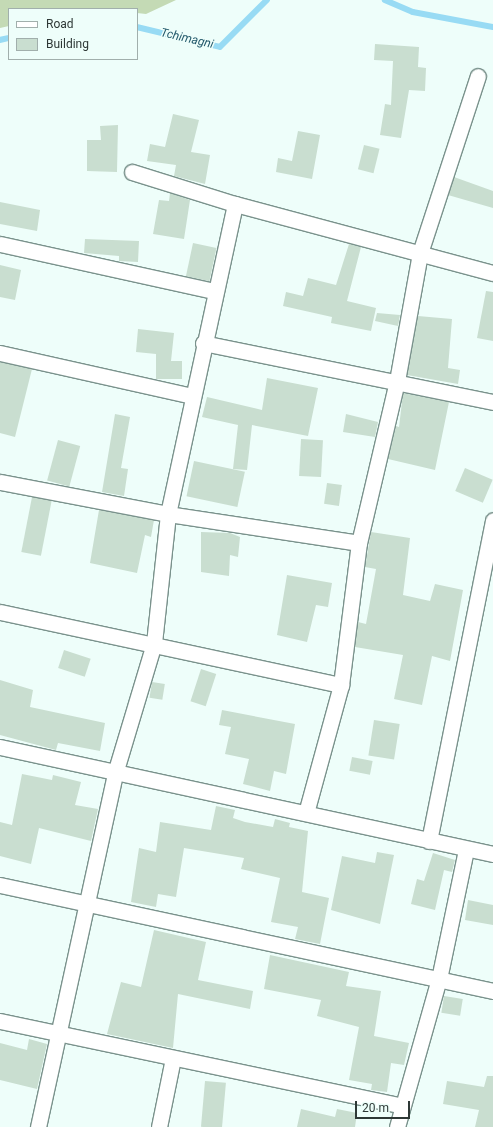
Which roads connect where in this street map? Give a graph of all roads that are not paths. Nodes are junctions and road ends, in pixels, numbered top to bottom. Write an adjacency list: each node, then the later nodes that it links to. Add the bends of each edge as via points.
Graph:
1 (478, 76): 5 (street)
2 (132, 172): 3 (street)
3 (235, 204): 5 (street); 7 (street)
4 (0, 244): 7 (street)
5 (420, 253): 6 (street); 10 (street)
6 (493, 273)
7 (214, 291): 8 (street)
8 (203, 343): 10 (street); 11 (street)
9 (0, 353): 11 (street)
10 (397, 381): 12 (street); 17 (street)
11 (192, 396): 14 (street)
12 (493, 402)
13 (0, 482): 14 (street)
14 (168, 514): 17 (street); 19 (street)
15 (493, 520): 16 (street)
16 (491, 540): 24 (street)
17 (359, 543): 20 (street)
18 (0, 612): 19 (street)
19 (154, 643): 20 (street); 22 (street)
20 (341, 685): 23 (street)
21 (0, 747): 22 (street)
22 (116, 770): 23 (street); 28 (street)
23 (306, 813): 24 (street)
24 (429, 841): 25 (street)
25 (466, 850): 26 (street); 29 (street)
26 (493, 854)
27 (0, 885): 28 (street)
28 (86, 905): 29 (street); 32 (street)
29 (439, 979): 30 (street); 34 (street)
30 (493, 990)
31 (0, 1021): 32 (street)
32 (58, 1034): 33 (street); 35 (street)
33 (173, 1058): 34 (street); 36 (street)
34 (402, 1106): 37 (street)
35 (38, 1127)
36 (159, 1127)
37 (398, 1127)

